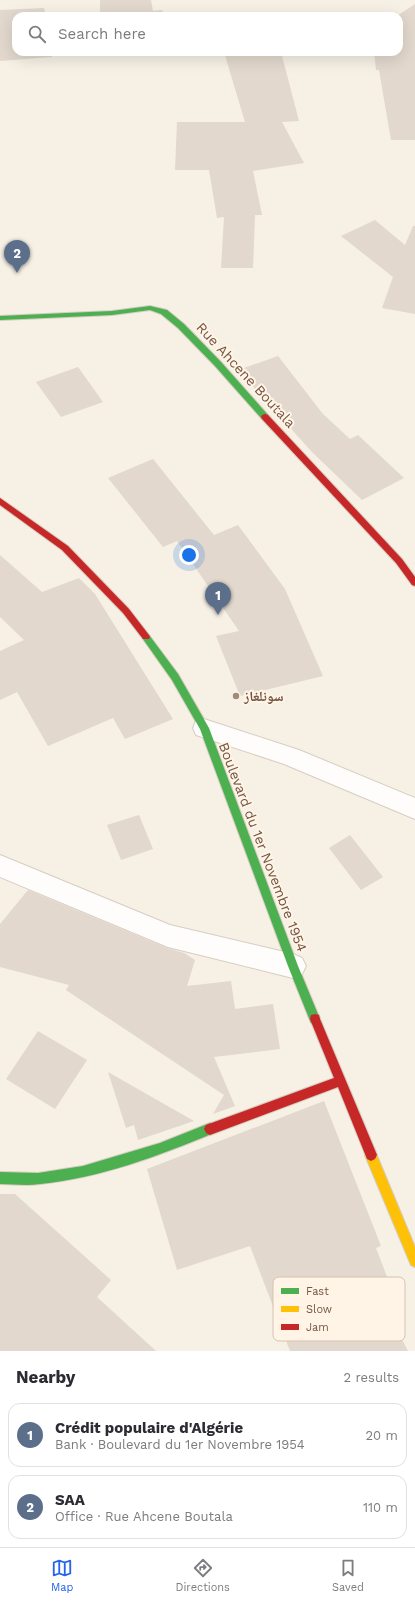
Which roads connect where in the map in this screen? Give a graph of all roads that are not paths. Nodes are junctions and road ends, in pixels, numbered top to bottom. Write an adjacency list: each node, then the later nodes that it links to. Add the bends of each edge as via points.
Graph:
1 (0, 318): 3 (street, Rue Ahcene Boutala, via 112,313 150,308 164,312 218,364 400,561)
2 (0, 502): 4 (street, Boulevard du 1er Novembre 1954, via 65,548 126,611 175,677)
3 (415, 583)
4 (204, 728): 5 (street, via 291,757); 7 (street, Boulevard du 1er Novembre 1954)
5 (415, 809)
6 (0, 866): 7 (street, via 168,936)
7 (293, 966): 8 (street, Boulevard du 1er Novembre 1954)
8 (340, 1081): 9 (street, via 160,1149 83,1172 38,1179); 10 (street, Boulevard du 1er Novembre 1954)
9 (0, 1178)
10 (415, 1261)

